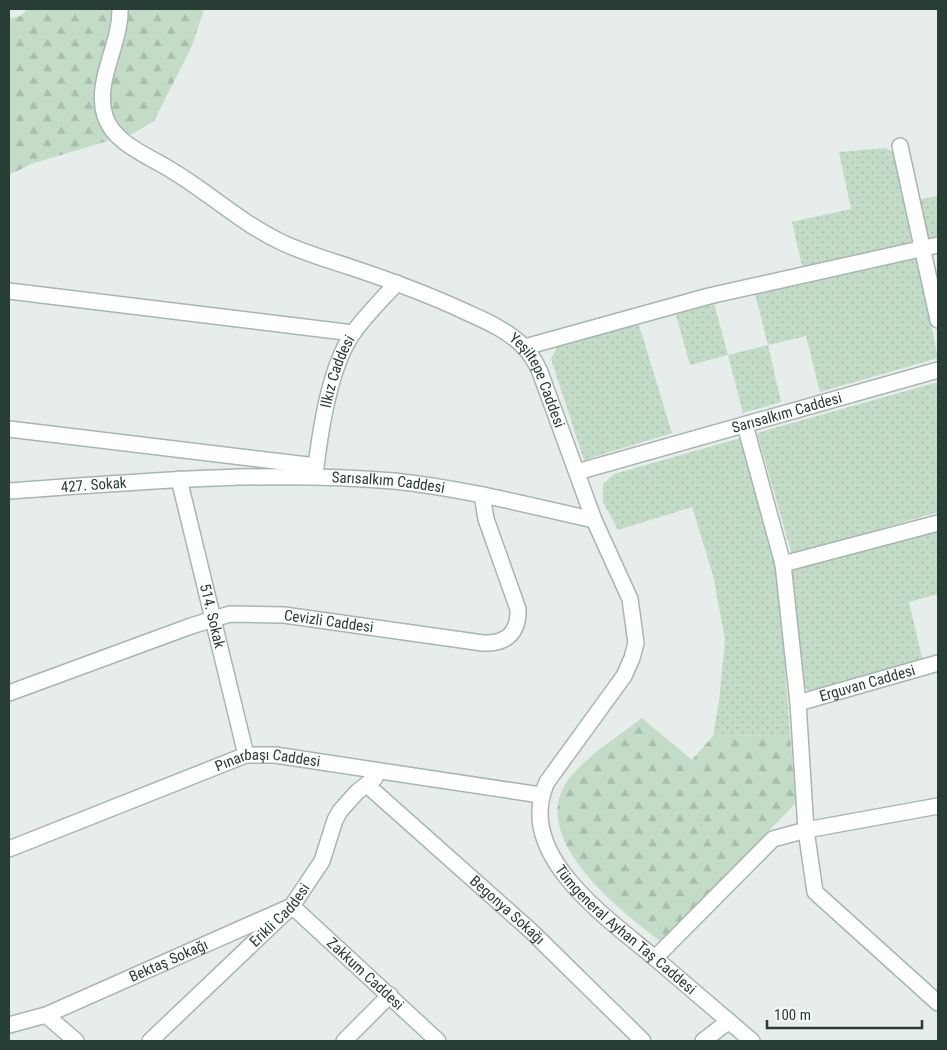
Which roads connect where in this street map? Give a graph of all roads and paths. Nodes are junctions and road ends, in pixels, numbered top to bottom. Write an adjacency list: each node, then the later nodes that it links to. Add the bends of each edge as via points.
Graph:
1 (120, 9): 5 (street, Yeşiltepe Caddesi, via 119,33 105,81 103,108 112,128 128,144 273,238)
2 (900, 146): 4 (street)
3 (938, 245): 4 (street)
4 (922, 248): 7 (street); 9 (street, via 709,296)
5 (397, 283): 8 (street, Ilkız Caddesi); 9 (street, Yeşiltepe Caddesi, via 479,318)
6 (9, 290): 8 (street)
7 (938, 320)
8 (353, 333): 13 (street, Ilkız Caddesi, via 333,381)
9 (525, 347): 14 (street, Yeşiltepe Caddesi, via 540,372)
10 (938, 370): 11 (street, Sarısalkım Caddesi)
11 (745, 425): 14 (street, Sarısalkım Caddesi); 20 (street)
12 (9, 429): 13 (street)
13 (315, 472): 15 (street, Sarısalkım Caddesi); 17 (street, Sarısalkım Caddesi)
14 (577, 472): 18 (street, Yeşiltepe Caddesi)
15 (179, 479): 16 (street, 427. Sokak); 21 (street, 514. Sokak)
16 (9, 491)
17 (482, 495): 18 (street, Sarısalkım Caddesi); 21 (street, Cevizli Caddesi, via 486,518 518,609 519,618 514,632 499,642 483,643 284,615 243,613)
18 (594, 520): 28 (street, Yeşiltepe Caddesi, via 630,599 636,643 624,676 555,768)
19 (938, 523): 20 (street)
20 (784, 564): 24 (street)
21 (213, 618): 23 (street, Cevizli Caddesi); 25 (street, 514. Sokak)
22 (938, 663): 24 (street, Erguvan Caddesi)
23 (9, 693)
24 (798, 703): 30 (street)
25 (246, 755): 26 (street, Pınarbaşı Caddesi, via 275,755); 31 (street, Pınarbaşı Caddesi)
26 (384, 771): 27 (street, Erikli Caddesi); 28 (street, Pınarbaşı Caddesi)
27 (367, 784): 32 (street, Erikli Caddesi, via 340,811 322,861); 43 (street, Begonya Sokağı, via 530,930)
28 (540, 795): 33 (street, Tümgeneral Ayhan Taş Caddesi, via 544,836 562,873 592,906)
29 (937, 808): 30 (street)
30 (806, 830): 33 (street, via 773,839); 35 (street, via 815,892)
31 (9, 849)
32 (292, 906): 34 (street, Zakkum Caddesi); 36 (street, Bektaş Sokağı); 40 (street, Erikli Caddesi)
33 (655, 958): 37 (street, Tümgeneral Ayhan Taş Caddesi)
34 (390, 995): 41 (street); 42 (street, Zakkum Caddesi)
35 (938, 1003)
36 (46, 1015): 38 (street, Bektaş Sokağı); 39 (street)
37 (729, 1021): 44 (street); 45 (street, Tümgeneral Ayhan Taş Caddesi)
38 (9, 1025)
39 (76, 1041)
40 (150, 1041)
41 (344, 1041)
42 (438, 1041)
43 (643, 1041)
44 (702, 1041)
45 (752, 1041)

